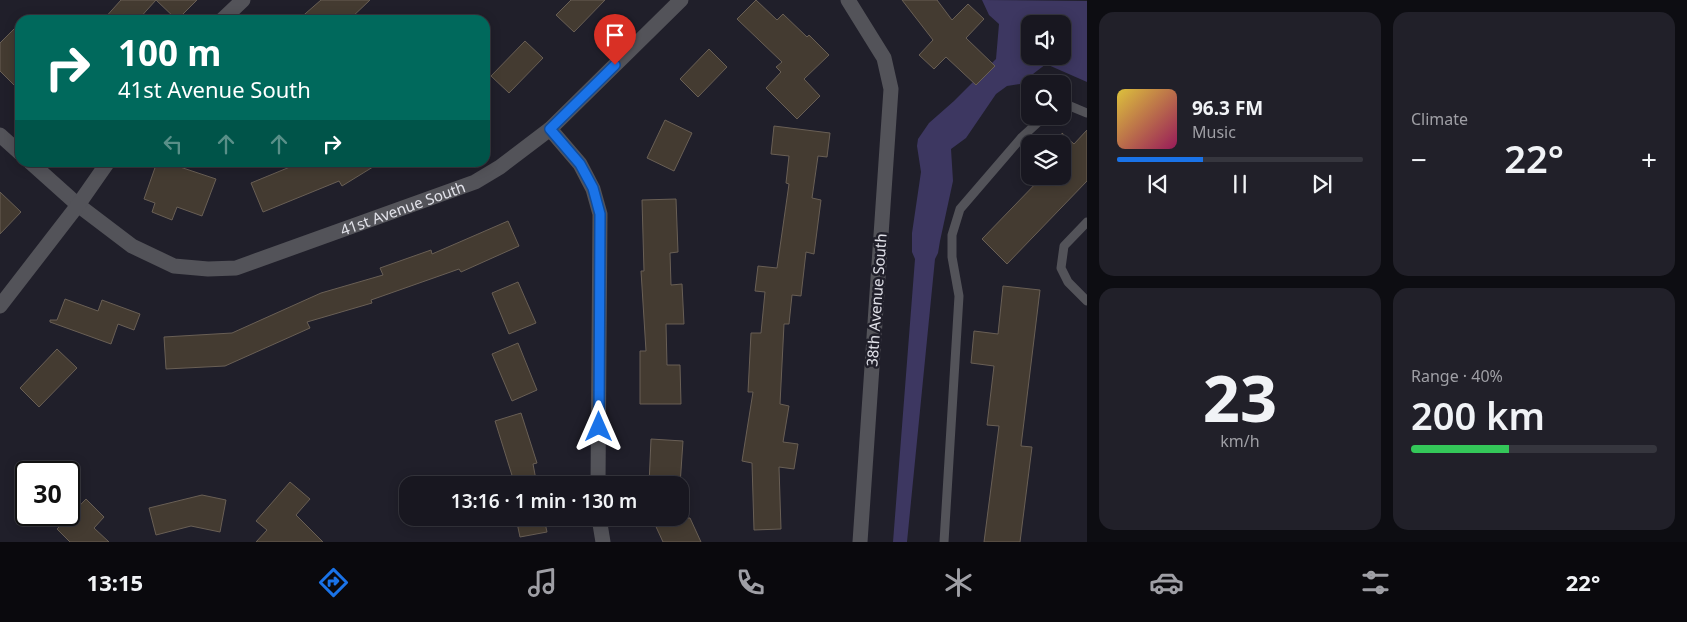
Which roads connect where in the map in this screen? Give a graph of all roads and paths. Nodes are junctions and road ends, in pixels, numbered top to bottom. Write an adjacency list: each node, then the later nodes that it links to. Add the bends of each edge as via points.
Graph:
1 (243, 0): 4 (street)
2 (681, 0): 8 (street, 41st Avenue South)
3 (848, 0): 20 (street, 38th Avenue South, via 884,58 891,89)
4 (227, 15)
5 (1071, 106): 6 (lane)
6 (1087, 113)
7 (1035, 125): 21 (lane, via 960,209 952,235 958,296)
8 (550, 129): 13 (street, 41st Avenue South, via 475,182 236,268 174,266 132,246); 17 (street, via 580,164 593,188 600,214)
9 (0, 135): 10 (street)
10 (15, 148)
11 (36, 167): 13 (street, 41st Avenue South)
12 (105, 167): 13 (street)
13 (78, 205): 16 (street)
14 (1087, 222): 15 (lane, via 1064,246 1062,268 1068,282)
15 (1087, 301)
16 (0, 306)
17 (598, 476)
18 (600, 526): 19 (street)
19 (603, 542)
20 (860, 542)
21 (944, 542)

